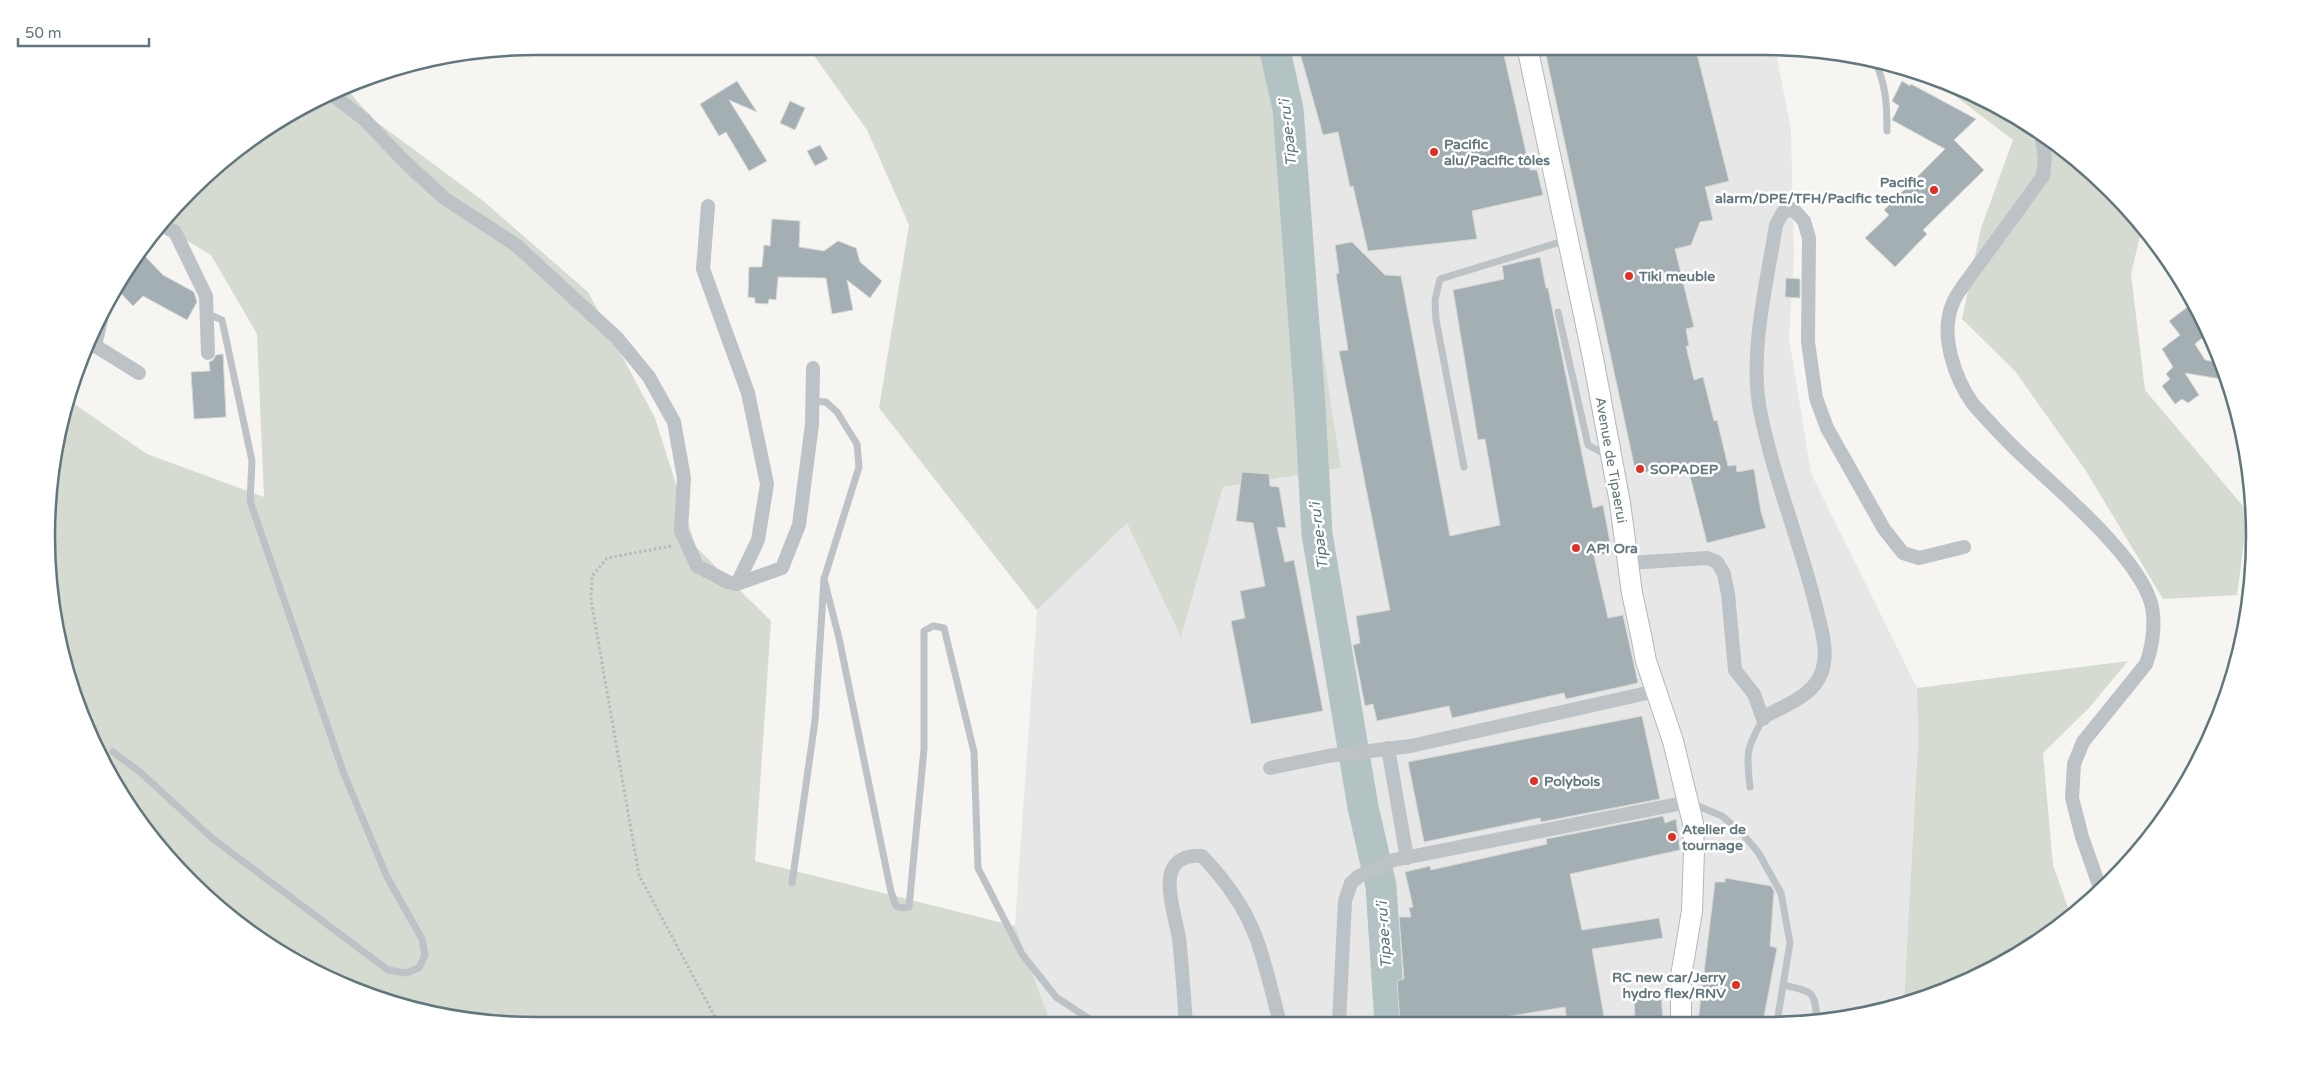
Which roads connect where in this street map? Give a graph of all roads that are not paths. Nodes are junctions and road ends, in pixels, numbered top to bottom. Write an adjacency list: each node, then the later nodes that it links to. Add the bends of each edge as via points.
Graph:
1 (1529, 55): 8 (main road, Avenue de Tipaerui)
2 (1878, 69): 4 (lane, via 1887,100)
3 (337, 99): 21 (street, via 364,119 444,198 516,245 617,338 649,377 674,422 684,478 681,531 698,566)
4 (1887, 131)
5 (2043, 143): 31 (street, via 2043,176 1952,305 1949,343 1960,387 1973,404 2111,542 2139,577 2150,599 2153,627 2151,652 2146,664 2083,742 2074,764 2072,798)
6 (708, 206): 21 (street, via 703,270 748,393 767,484 758,540)
7 (167, 228): 9 (street, via 175,232 206,296)
8 (1568, 240): 16 (main road, Avenue de Tipaerui); 17 (lane, via 1440,279 1435,300 1436,320)
9 (205, 312): 12 (street); 25 (lane, via 222,320 252,461 250,501 344,774 386,877 422,939 425,955 419,968 406,973 388,970 213,839 140,772)
10 (1558, 312): 16 (lane, via 1588,445)
11 (95, 346): 14 (street)
12 (208, 352)
13 (813, 368): 15 (street)
14 (139, 373)
15 (812, 401): 20 (lane, via 826,402 837,412 858,450 859,467); 21 (street, via 799,525 782,568)
16 (1611, 457): 19 (main road, Avenue de Tipaerui)
17 (1464, 467)
18 (1964, 547): 23 (street, via 1920,558 1903,553 1884,529 1827,428 1816,398 1808,342 1809,238 1804,221 1793,209 1783,212 1776,225 1758,342 1757,378 1760,408 1783,500 1808,575 1825,662 1821,674 1803,697)
19 (1628, 564): 22 (main road, Avenue de Tipaerui, via 1646,661); 23 (street, via 1707,558 1717,562 1724,574 1728,594 1734,670 1754,694)
20 (824, 578): 30 (lane, via 815,721); 34 (lane, via 896,906 909,907 924,749 924,631 933,626 944,628 974,752 978,868 1022,954 1056,997)
21 (737, 584)
22 (1656, 691): 24 (street, via 1411,746); 28 (main road, Avenue de Tipaerui)
23 (1763, 719): 27 (lane, via 1749,745)
24 (1388, 748): 26 (street); 29 (street)
25 (113, 752)
26 (1270, 768)
27 (1750, 787)
28 (1688, 802): 29 (street); 32 (lane, via 1722,816 1741,832 1758,852 1781,893 1790,943); 38 (main road, Avenue de Tipaerui, via 1693,822 1694,851 1692,911 1681,976)
29 (1400, 859): 37 (street, via 1373,869 1351,883 1345,901)
30 (792, 883)
31 (2098, 883)
32 (1783, 985): 33 (lane, via 1811,993 1816,998); 39 (lane)
33 (1817, 1014)
34 (1086, 1017)
35 (1185, 1017): 36 (street, via 1170,882 1178,862 1192,855 1202,856 1211,865 1249,921)
36 (1278, 1017)
37 (1339, 1017)
38 (1681, 1017)
39 (1778, 1017)

